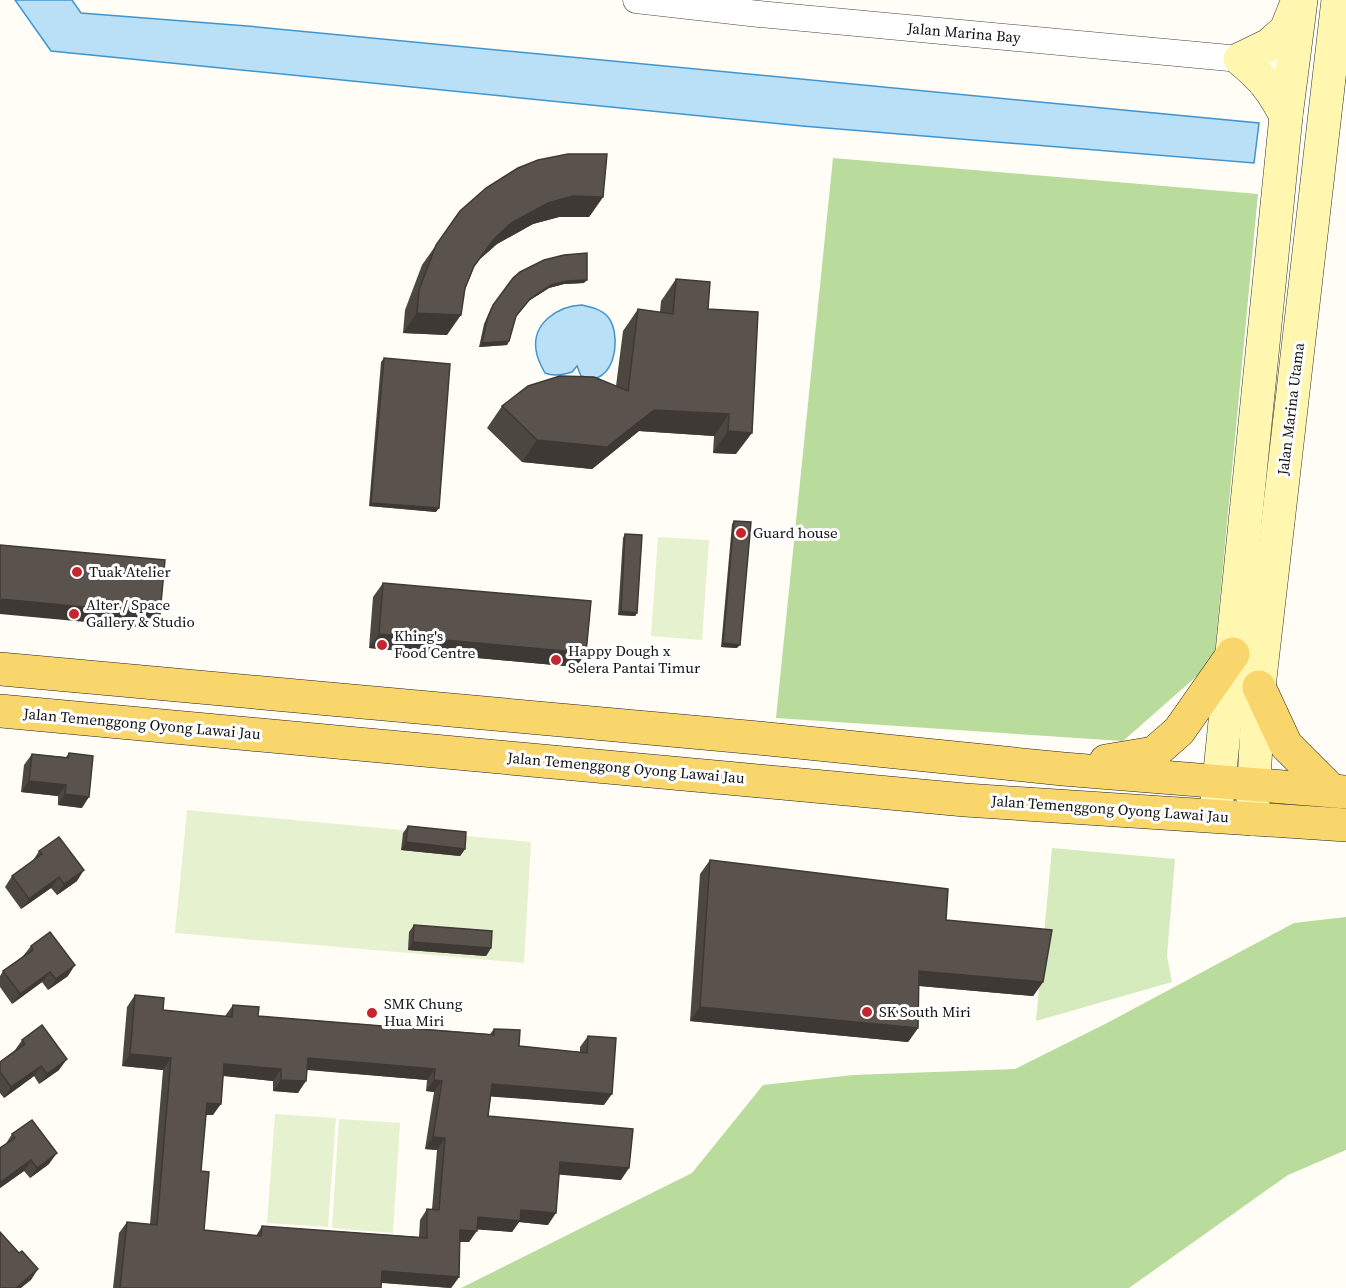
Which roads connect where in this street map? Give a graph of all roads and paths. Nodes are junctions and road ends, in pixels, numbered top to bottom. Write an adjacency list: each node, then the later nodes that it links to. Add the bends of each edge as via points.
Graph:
1 (636, 0): 4 (street, Jalan Marina Bay)
2 (1300, 0): 5 (main road, via 1286,30 1269,45); 6 (main road)
3 (1338, 0): 8 (main road, Jalan Marina Utama)
4 (759, 7): 5 (street, Jalan Marina Bay)
5 (1239, 59): 6 (street, Jalan Marina Bay); 7 (main road, via 1274,92)
6 (1292, 67): 7 (main road); 8 (main road)
7 (1286, 116): 9 (main road)
8 (1325, 117): 11 (main road, Jalan Marina Utama)
9 (1233, 654): 13 (main road, via 1179,730 1154,753); 14 (main road)
10 (0, 669): 13 (main road, via 734,735)
11 (1259, 687): 15 (main road, Jalan Marina Utama); 16 (main road, via 1286,745)
12 (2, 712): 17 (main road, Jalan Temenggong Oyong Lawai Jau, via 966,800)
13 (1063, 769): 14 (main road)
14 (1219, 782): 15 (main road); 17 (main road)
15 (1253, 784): 16 (main road); 18 (main road, Jalan Marina Utama)
16 (1339, 791)
17 (1215, 815): 18 (main road, Jalan Temenggong Oyong Lawai Jau)
18 (1252, 819): 19 (main road, Jalan Temenggong Oyong Lawai Jau)
19 (1346, 825)

